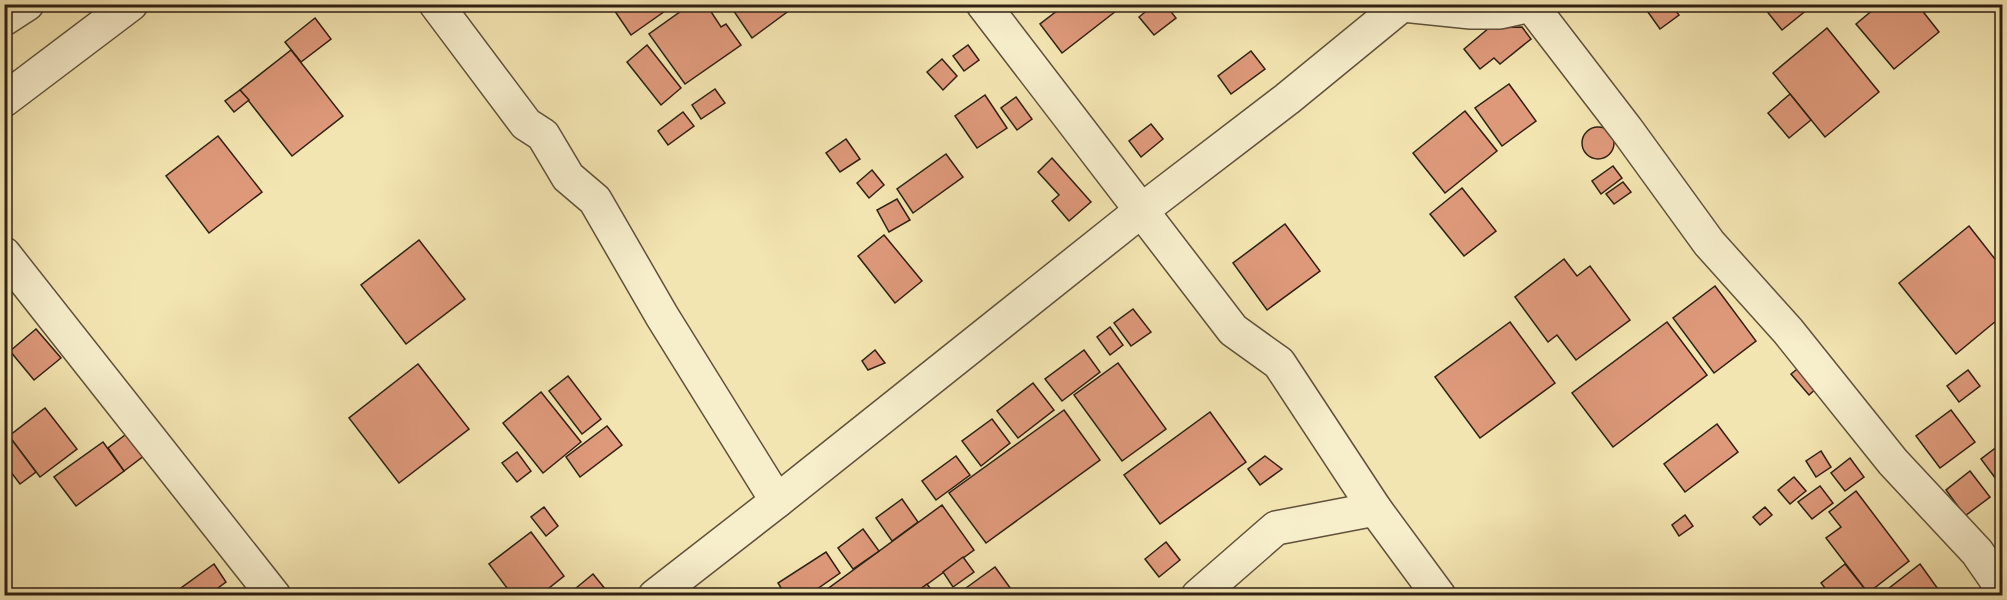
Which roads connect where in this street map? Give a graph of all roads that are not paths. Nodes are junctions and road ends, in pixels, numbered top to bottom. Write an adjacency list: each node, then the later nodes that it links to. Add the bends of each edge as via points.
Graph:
1 (27, 4): 7 (street)
2 (131, 4): 8 (street)
3 (436, 4): 11 (street, via 526,124 543,135 568,177 595,200)
4 (983, 4): 9 (street)
5 (1403, 5): 6 (street, via 1500,12); 9 (street)
6 (1531, 5): 13 (street, via 1709,243 1788,331 1893,462 1977,552)
7 (4, 19)
8 (4, 100)
9 (1142, 210): 11 (street); 12 (street, via 1233,330 1279,363)
10 (4, 254): 14 (street)
11 (777, 501): 15 (street)
12 (1375, 509): 16 (street, via 1276,528); 17 (street)
13 (2002, 588)
14 (274, 596)
15 (655, 596)
16 (1198, 596)
17 (1439, 596)

